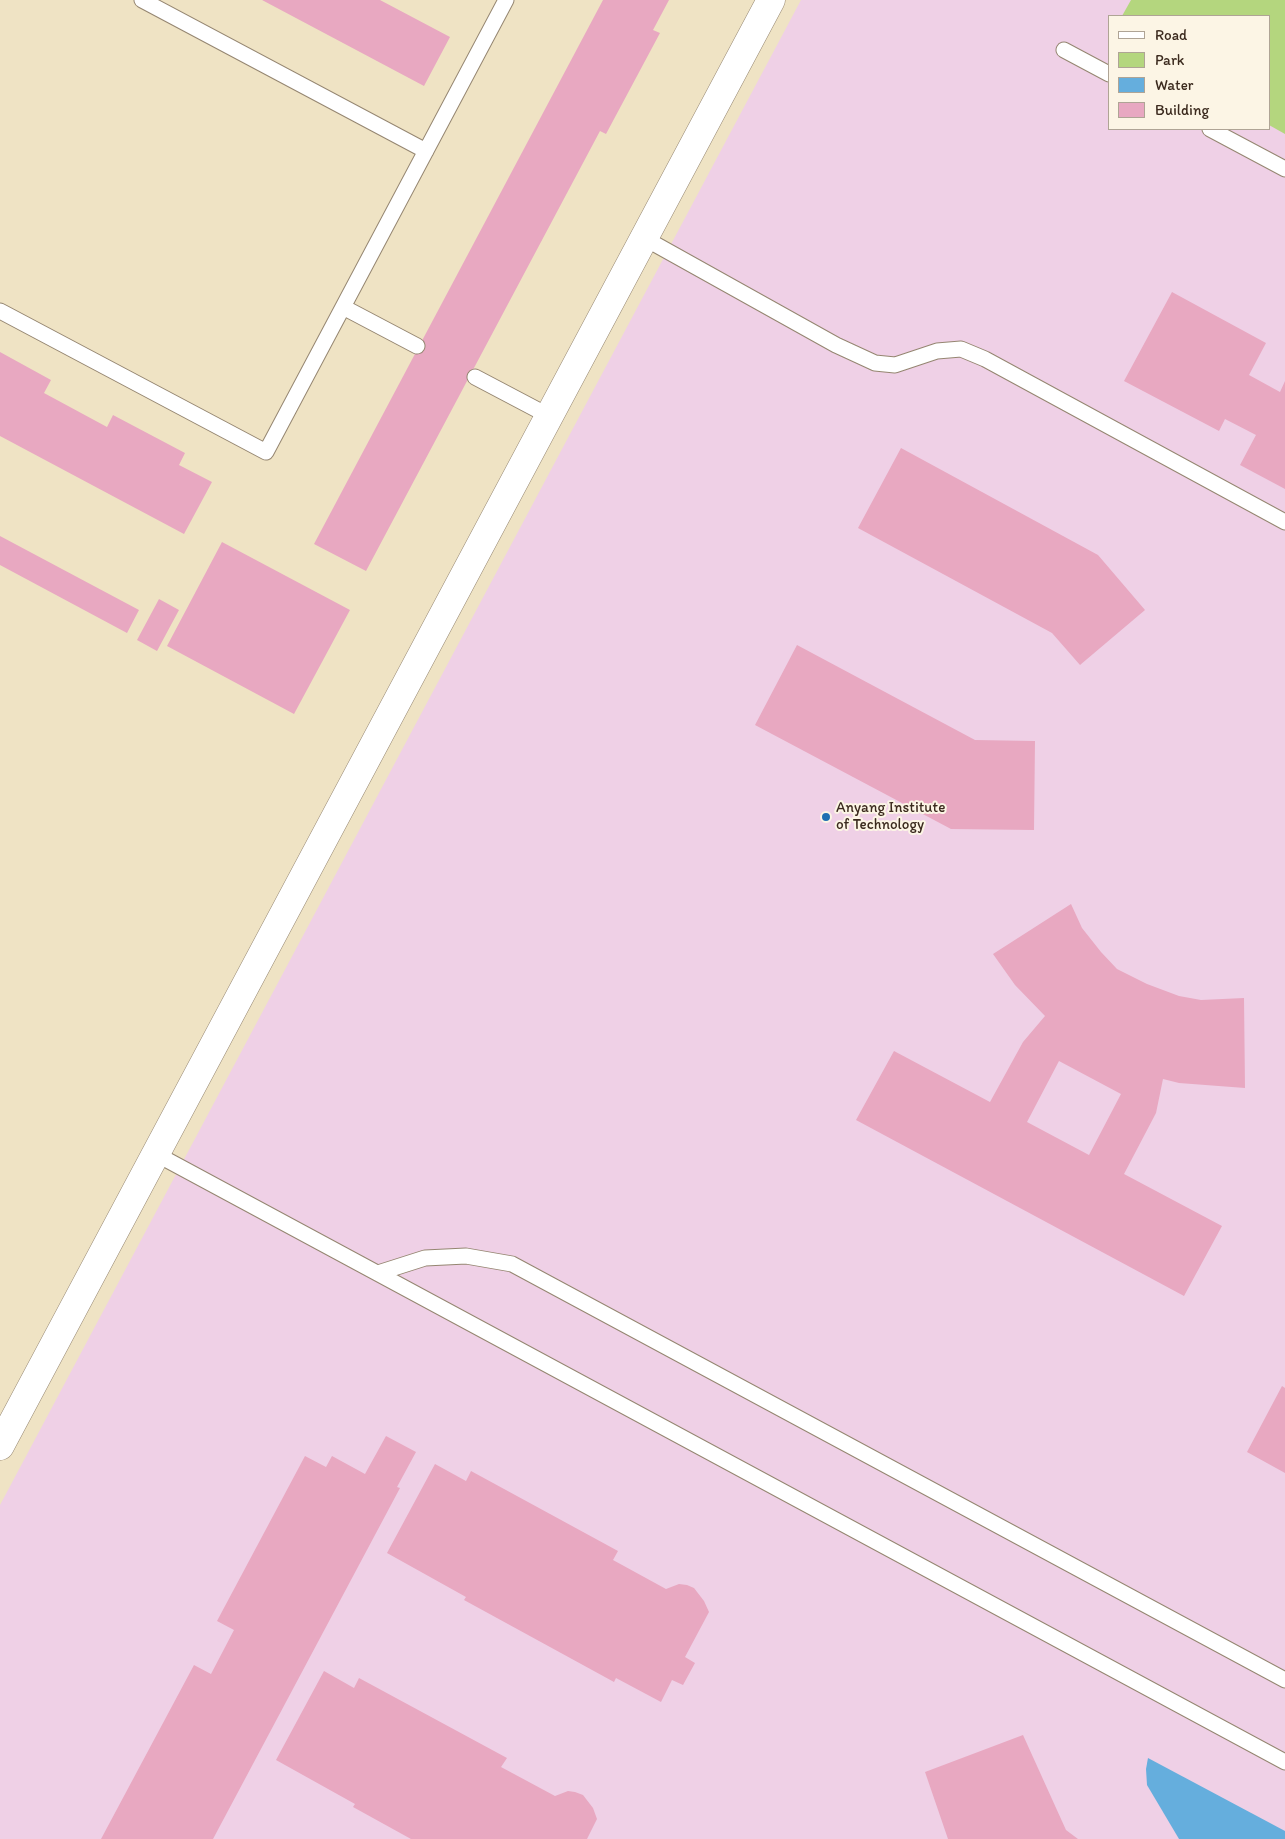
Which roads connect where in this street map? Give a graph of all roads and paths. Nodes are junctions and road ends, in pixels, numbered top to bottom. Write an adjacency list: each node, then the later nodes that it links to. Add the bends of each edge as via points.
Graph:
1 (142, 0): 7 (lane)
2 (506, 0): 7 (lane)
3 (771, 0): 9 (street)
4 (1064, 50): 5 (lane)
5 (1108, 73)
6 (1212, 130): 8 (lane)
7 (426, 150): 10 (lane)
8 (1285, 169)
9 (644, 238): 14 (street); 15 (lane, via 874,363 894,365 937,351 961,349 985,358)
10 (343, 307): 11 (lane, via 266,452); 12 (lane)
11 (0, 311)
12 (417, 346)
13 (475, 377): 14 (lane)
14 (549, 416): 16 (street)
15 (1285, 522)
16 (156, 1154): 17 (lane); 18 (street)
17 (378, 1273): 19 (lane, via 425,1258 466,1256 512,1264); 20 (lane)
18 (0, 1446)
19 (1285, 1680)
20 (1285, 1762)

